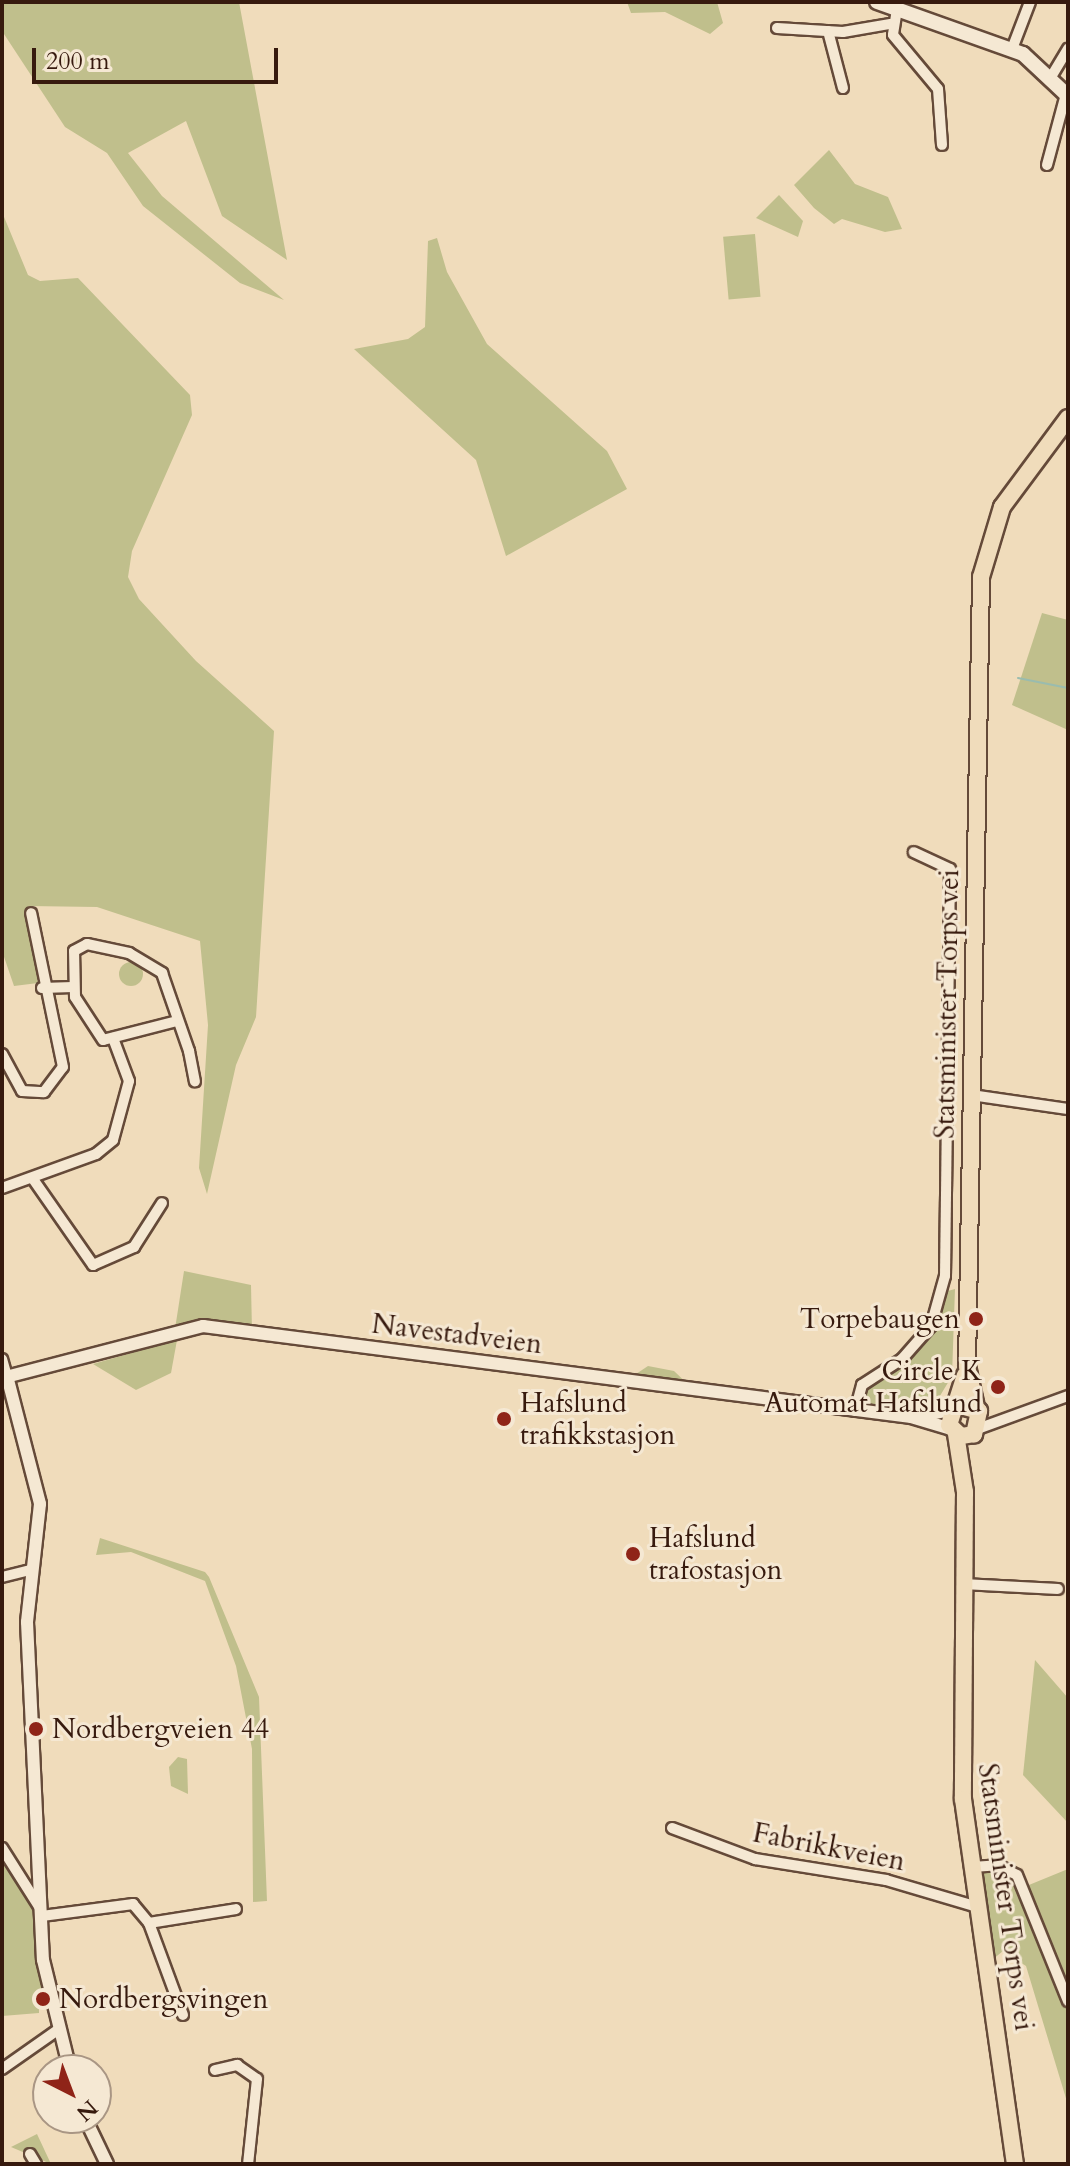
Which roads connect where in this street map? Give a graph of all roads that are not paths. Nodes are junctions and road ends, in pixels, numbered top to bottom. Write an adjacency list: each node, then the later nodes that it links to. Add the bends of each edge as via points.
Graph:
1 (877, 2): 3 (main road)
2 (1030, 2): 7 (street, via 1028,21)
3 (897, 9): 4 (street); 7 (main road)
4 (890, 24): 6 (street); 12 (street, via 938,89)
5 (777, 28): 6 (street)
6 (828, 31): 10 (street)
7 (1012, 49): 9 (main road)
8 (1068, 49): 9 (street)
9 (1059, 72): 11 (main road)
10 (843, 88)
11 (1067, 95): 13 (street)
12 (942, 145)
13 (1047, 165)
14 (1068, 418): 23 (highway, Statsminister Torps vei, via 1026,468 995,525 981,577)
15 (914, 852): 33 (street, via 950,869 944,1292 920,1341 869,1378)
16 (31, 913): 18 (street)
17 (73, 987): 18 (street); 19 (street, via 80,946 129,953 162,973); 20 (street, via 95,1034)
18 (42, 988): 21 (street, via 64,1056 59,1077 44,1092 22,1091)
19 (177, 1021): 20 (street); 22 (street)
20 (113, 1038): 25 (street, via 129,1081 113,1140)
21 (2, 1054)
22 (195, 1081)
23 (971, 1095): 24 (street); 29 (highway, Statsminister Torps vei)
24 (1068, 1109)
25 (33, 1179): 26 (street); 27 (street, via 93,1265 134,1247)
26 (2, 1188)
27 (162, 1203)
28 (2, 1359): 30 (street)
29 (967, 1366): 32 (highway, Statsminister Torps vei); 36 (highway, Statsminister Torps vei)
30 (5, 1377): 33 (street, Navestadveien, via 203,1326); 39 (street, via 38,1486)
31 (1068, 1396): 34 (street)
32 (954, 1408): 35 (street, Navestadveien); 36 (highway); 37 (highway, Statsminister Torps vei)
33 (855, 1411): 35 (street, Navestadveien)
34 (1006, 1413): 36 (street); 36 (street)
35 (911, 1417): 37 (street, Navestadveien)
36 (977, 1420): 37 (highway); 38 (highway, Statsminister Torps vei)
37 (954, 1432): 38 (highway, Statsminister Torps vei)
38 (965, 1492): 41 (highway, Statsminister Torps vei)
39 (33, 1569): 40 (street); 48 (street, via 27,1622)
40 (2, 1577)
41 (963, 1584): 42 (street); 45 (highway, Statsminister Torps vei, via 960,1763)
42 (1058, 1589)
43 (672, 1828): 46 (street, Fabrikkveien, via 755,1859 886,1880)
44 (2, 1848): 48 (street)
45 (972, 1867): 46 (highway, Statsminister Torps vei); 50 (street, via 998,1865 1017,1875)
46 (978, 1907): 59 (highway, Statsminister Torps vei)
47 (236, 1909): 49 (street)
48 (41, 1912): 49 (street, via 123,1903); 52 (street)
49 (149, 1923): 51 (street)
50 (1068, 2001)
51 (183, 2015)
52 (56, 2031): 53 (street); 54 (street)
53 (64, 2054)
54 (2, 2069)
55 (215, 2070): 58 (street, via 237,2065 257,2079)
56 (93, 2134): 57 (street)
57 (107, 2164)
58 (248, 2164)
59 (1015, 2164)

